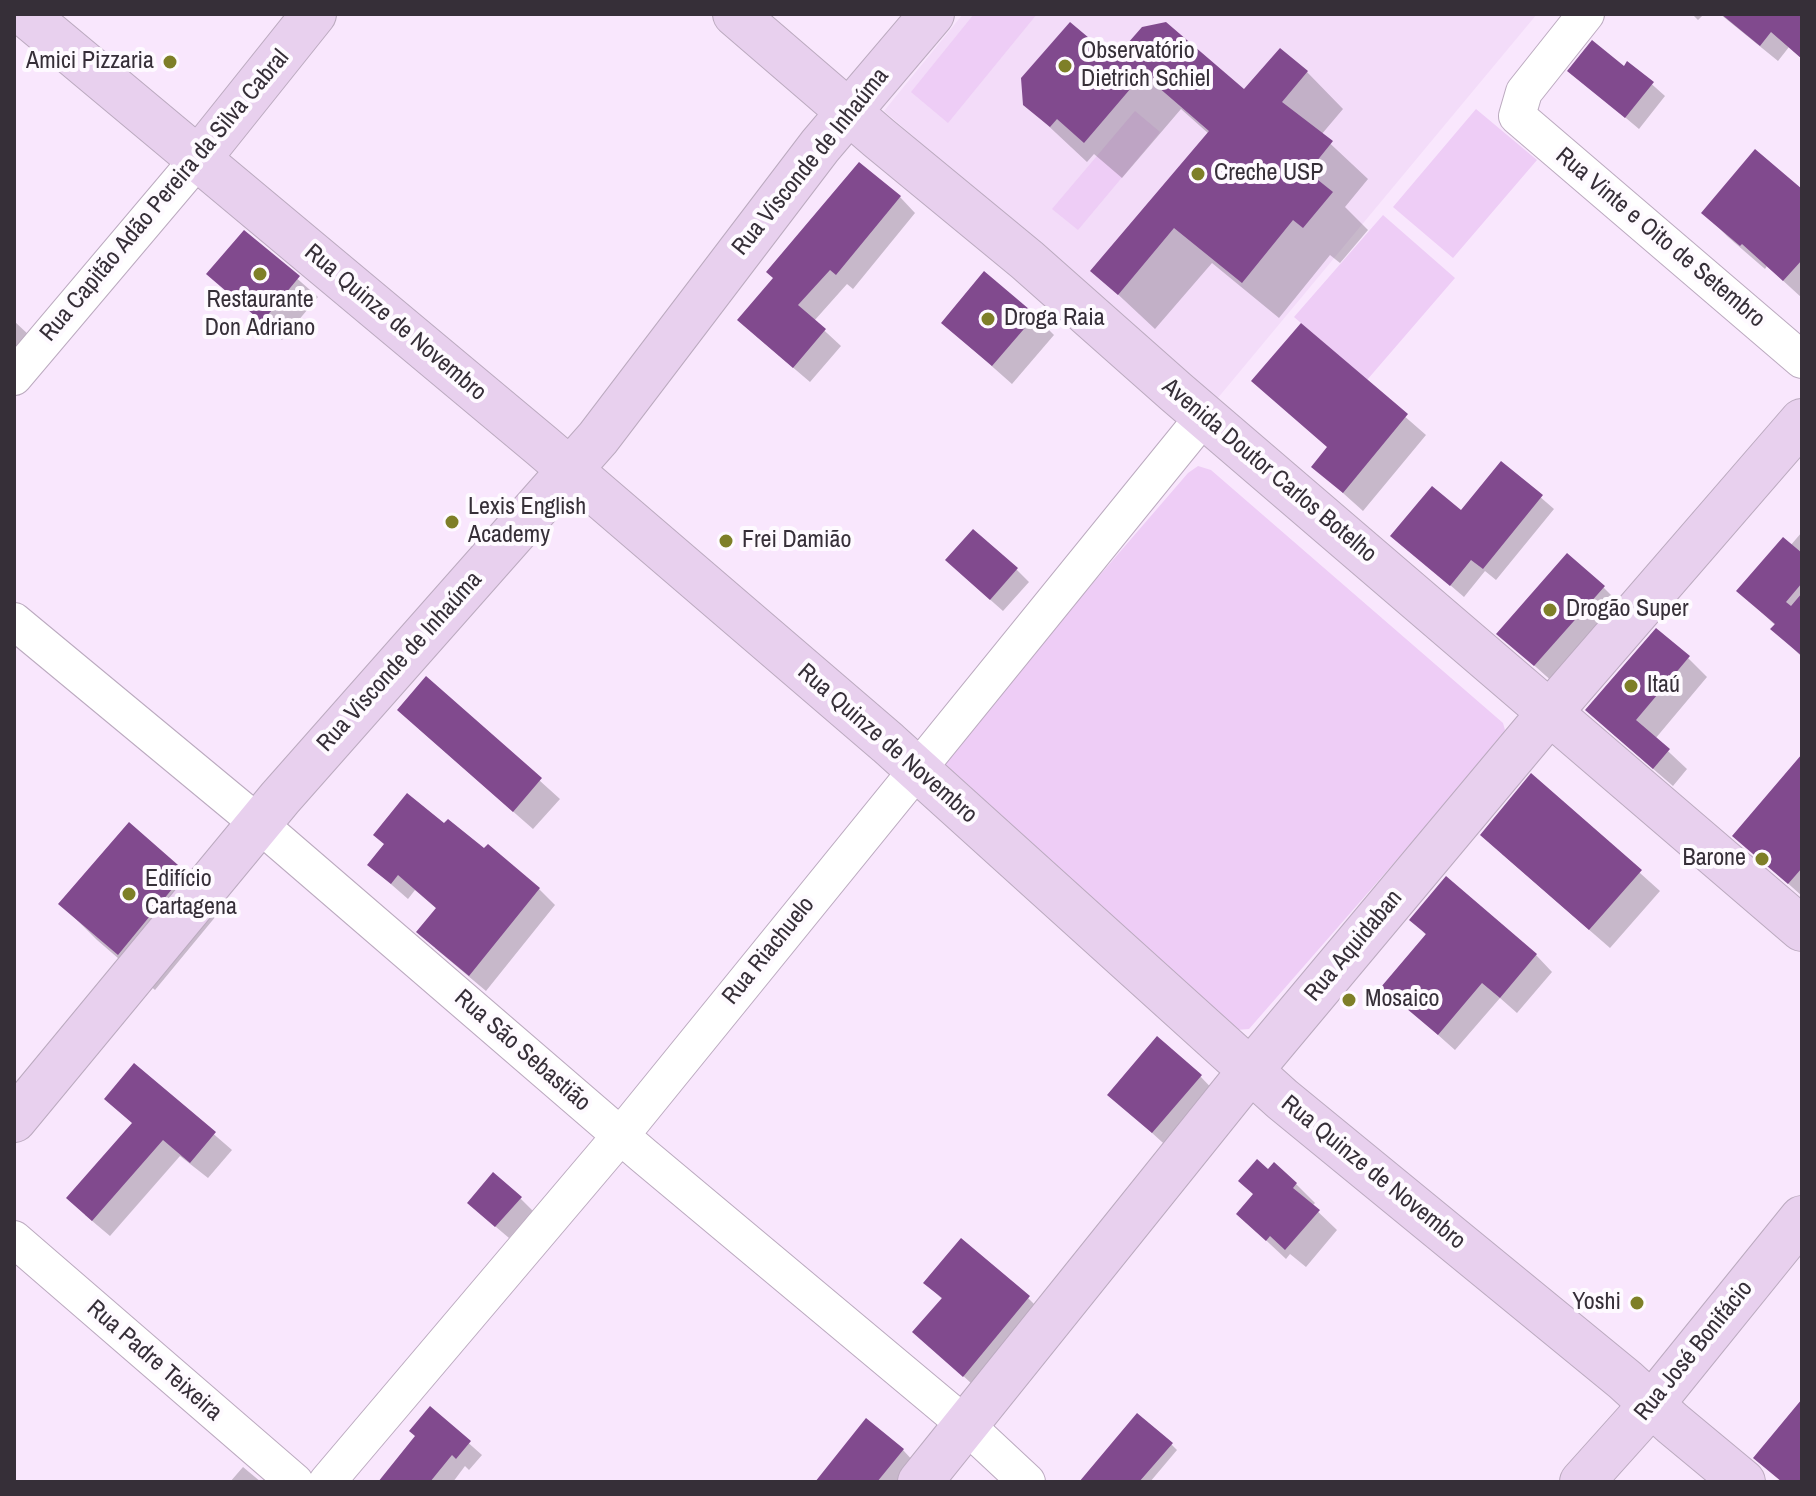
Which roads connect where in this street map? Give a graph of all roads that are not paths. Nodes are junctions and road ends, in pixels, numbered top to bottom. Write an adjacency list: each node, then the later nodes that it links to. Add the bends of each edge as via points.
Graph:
1 (25, 14): 7 (main road, Rua Quinze de Novembro)
2 (314, 14): 7 (main road, Rua Capitão Adão Pereira da Silva Cabral)
3 (735, 14): 6 (main road, Avenida Doutor Carlos Botelho)
4 (932, 14): 6 (main road, Rua Visconde de Inhaúma)
5 (1586, 14): 8 (street, Rua Vinte e Oito de Setembro, via 1524,92 1517,116)
6 (849, 112): 10 (main road, Avenida Doutor Carlos Botelho); 12 (main road, Rua Visconde de Inhaúma)
7 (199, 158): 9 (street, Rua Capitão Adão Pereira da Silva Cabral); 12 (main road, Rua Quinze de Novembro)
8 (1802, 360)
9 (14, 377)
10 (1205, 415): 14 (main road, Avenida Doutor Carlos Botelho); 15 (street, Rua Riachuelo)
11 (1802, 421): 14 (main road, Rua Aquidaban)
12 (570, 469): 15 (main road, Rua Quinze de Novembro); 16 (main road, Rua Visconde de Inhaúma)
13 (14, 621): 16 (street, Rua São Sebastião)
14 (1551, 711): 17 (main road, Avenida Doutor Carlos Botelho); 18 (main road, Rua Aquidaban)
15 (917, 768): 18 (main road, Rua Quinze de Novembro); 20 (street, Rua Riachuelo)
16 (259, 824): 19 (main road, Rua Visconde de Inhaúma); 20 (street, Rua São Sebastião)
17 (1802, 929)
18 (1250, 1071): 23 (main road, Rua Quinze de Novembro); 24 (main road, Rua Aquidaban)
19 (14, 1120)
20 (621, 1135): 24 (street, Rua São Sebastião); 26 (street, Rua Riachuelo)
21 (1802, 1218): 23 (main road, Rua José Bonifácio)
22 (14, 1239): 25 (street, Rua Padre Teixeira)
23 (1651, 1405): 29 (main road, Rua José Bonifácio); 30 (main road, Rua Quinze de Novembro)
24 (967, 1426): 27 (main road, Rua Aquidaban); 28 (street, Rua São Sebastião)
25 (295, 1482)
26 (327, 1482)
27 (920, 1482)
28 (1027, 1482)
29 (1582, 1482)
30 (1743, 1482)

